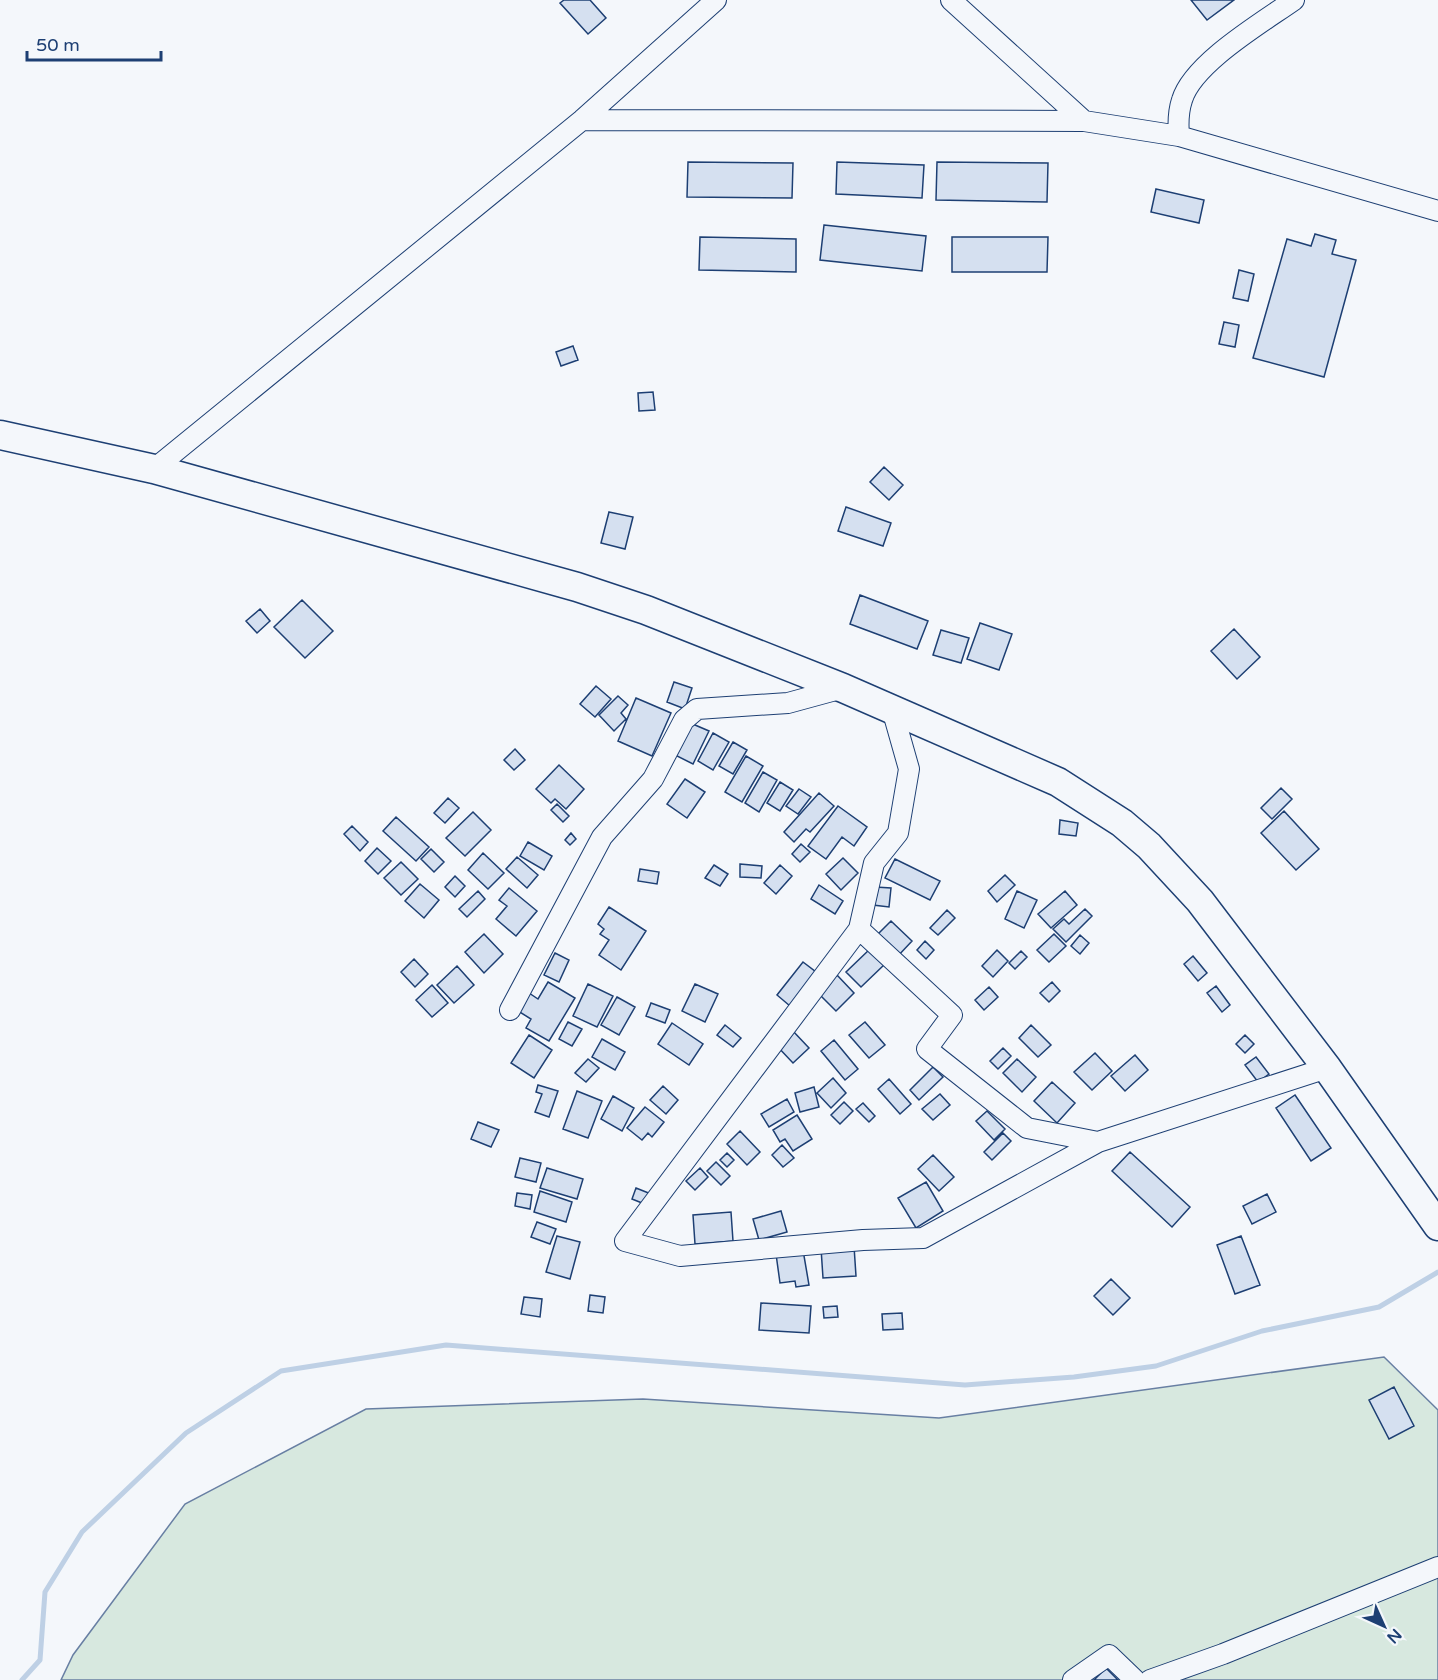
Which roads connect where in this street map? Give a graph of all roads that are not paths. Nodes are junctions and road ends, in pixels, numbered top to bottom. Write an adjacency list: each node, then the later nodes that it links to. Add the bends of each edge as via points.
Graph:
1 (716, 0): 4 (street)
2 (951, 0): 5 (street)
3 (1294, 0): 6 (street, via 1215,56 1182,97)
4 (582, 120): 5 (street); 9 (street)
5 (1084, 121): 6 (street)
6 (1179, 136): 7 (street)
7 (1438, 211)
8 (0, 435): 9 (highway)
9 (154, 469): 10 (highway, via 577,587)
10 (843, 688): 11 (highway); 13 (street, via 788,703 697,709 684,720 653,779 602,837)
11 (892, 709): 12 (street, via 909,769 898,832 874,863); 14 (highway, via 1058,782 1140,838 1200,902)
12 (859, 929): 15 (street, via 952,1015 927,1049 1027,1128); 15 (street, via 625,1241 680,1256 923,1238)
13 (510, 1010)
14 (1327, 1068): 15 (street); 16 (highway)
15 (1098, 1142)
16 (1430, 1215)
17 (1438, 1566): 20 (street)
18 (1073, 1680): 19 (street, via 1109,1655)
19 (1135, 1680)
20 (1150, 1680)

